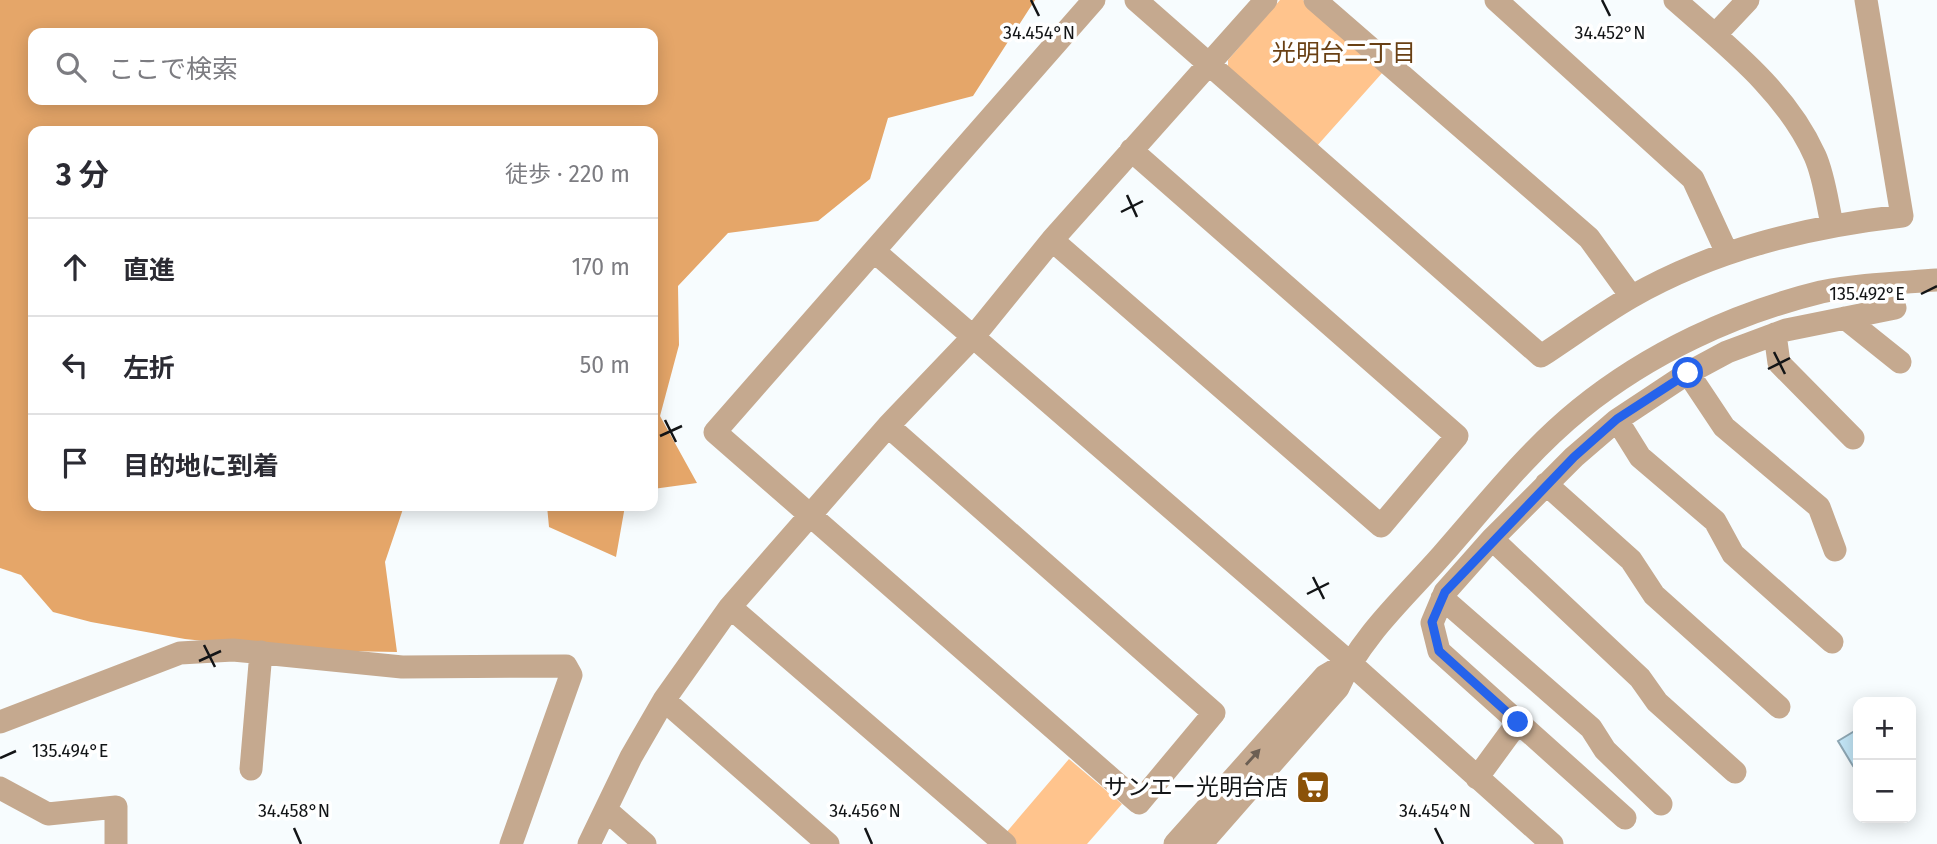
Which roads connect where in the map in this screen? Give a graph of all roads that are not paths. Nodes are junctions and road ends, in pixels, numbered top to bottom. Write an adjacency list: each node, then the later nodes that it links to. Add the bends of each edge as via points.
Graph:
1 (1094, 0): 14 (street)
2 (1136, 0): 10 (street)
3 (1266, 0): 10 (street)
4 (1315, 0): 17 (street, via 1589,238)
5 (1496, 0): 15 (street, via 1693,179)
6 (1675, 0): 9 (street)
7 (1748, 0): 9 (street)
8 (1866, 0): 12 (street, via 1902,216)
9 (1715, 35): 12 (street, via 1794,116 1816,158)
10 (1207, 64): 11 (street); 17 (street, via 1541,356)
11 (1131, 150): 13 (street); 13 (street, via 1457,436 1381,526)
12 (1832, 224): 15 (street)
13 (1052, 240): 21 (street)
14 (874, 251): 21 (street); 28 (street, via 715,432)
15 (1727, 253): 17 (street)
16 (1937, 280): 35 (street, via 1823,292 1774,305 1716,327 1641,366 1579,409 1519,467)
17 (1631, 296)
18 (1895, 308): 19 (street)
19 (1845, 318): 20 (street); 22 (street)
20 (1776, 334): 23 (street); 26 (street, via 1779,363)
21 (974, 336): 25 (street); 35 (street)
22 (1900, 362)
23 (1688, 373): 24 (street); 30 (street, via 1724,428 1819,506)
24 (1617, 419): 27 (street); 33 (street, via 1640,457 1715,521 1733,554)
25 (888, 426): 28 (street); 28 (street, via 1214,713 1139,803)
26 (1853, 438)
27 (1546, 484): 29 (street); 37 (street, via 1630,560 1654,595)
28 (808, 517): 32 (street)
29 (1492, 539): 31 (street); 41 (street)
30 (1836, 550)
31 (1442, 598): 39 (street, via 1432,622 1439,651); 44 (street, via 1591,728 1605,750)
32 (730, 607): 36 (street); 52 (street)
33 (1832, 642)
34 (261, 652): 38 (street, via 180,653); 40 (street); 48 (street, via 402,667 566,666 571,675)
35 (1349, 662): 42 (street); 53 (street, one-way to 35, via 1325,676); 54 (street, via 1338,688)
36 (664, 700): 45 (street); 51 (street)
37 (1779, 707)
38 (0, 722)
39 (1518, 722): 42 (street); 46 (street)
40 (251, 769)
41 (1735, 772)
42 (1477, 778): 55 (street)
43 (0, 788): 47 (street, via 48,814 116,807)
44 (1661, 804)
45 (606, 810): 49 (street); 50 (street)
46 (1625, 818)
47 (116, 844)
48 (511, 844)
49 (589, 844)
50 (645, 844)
51 (828, 844)
52 (1005, 844)
53 (1175, 844)
54 (1201, 844)
55 (1552, 844)

